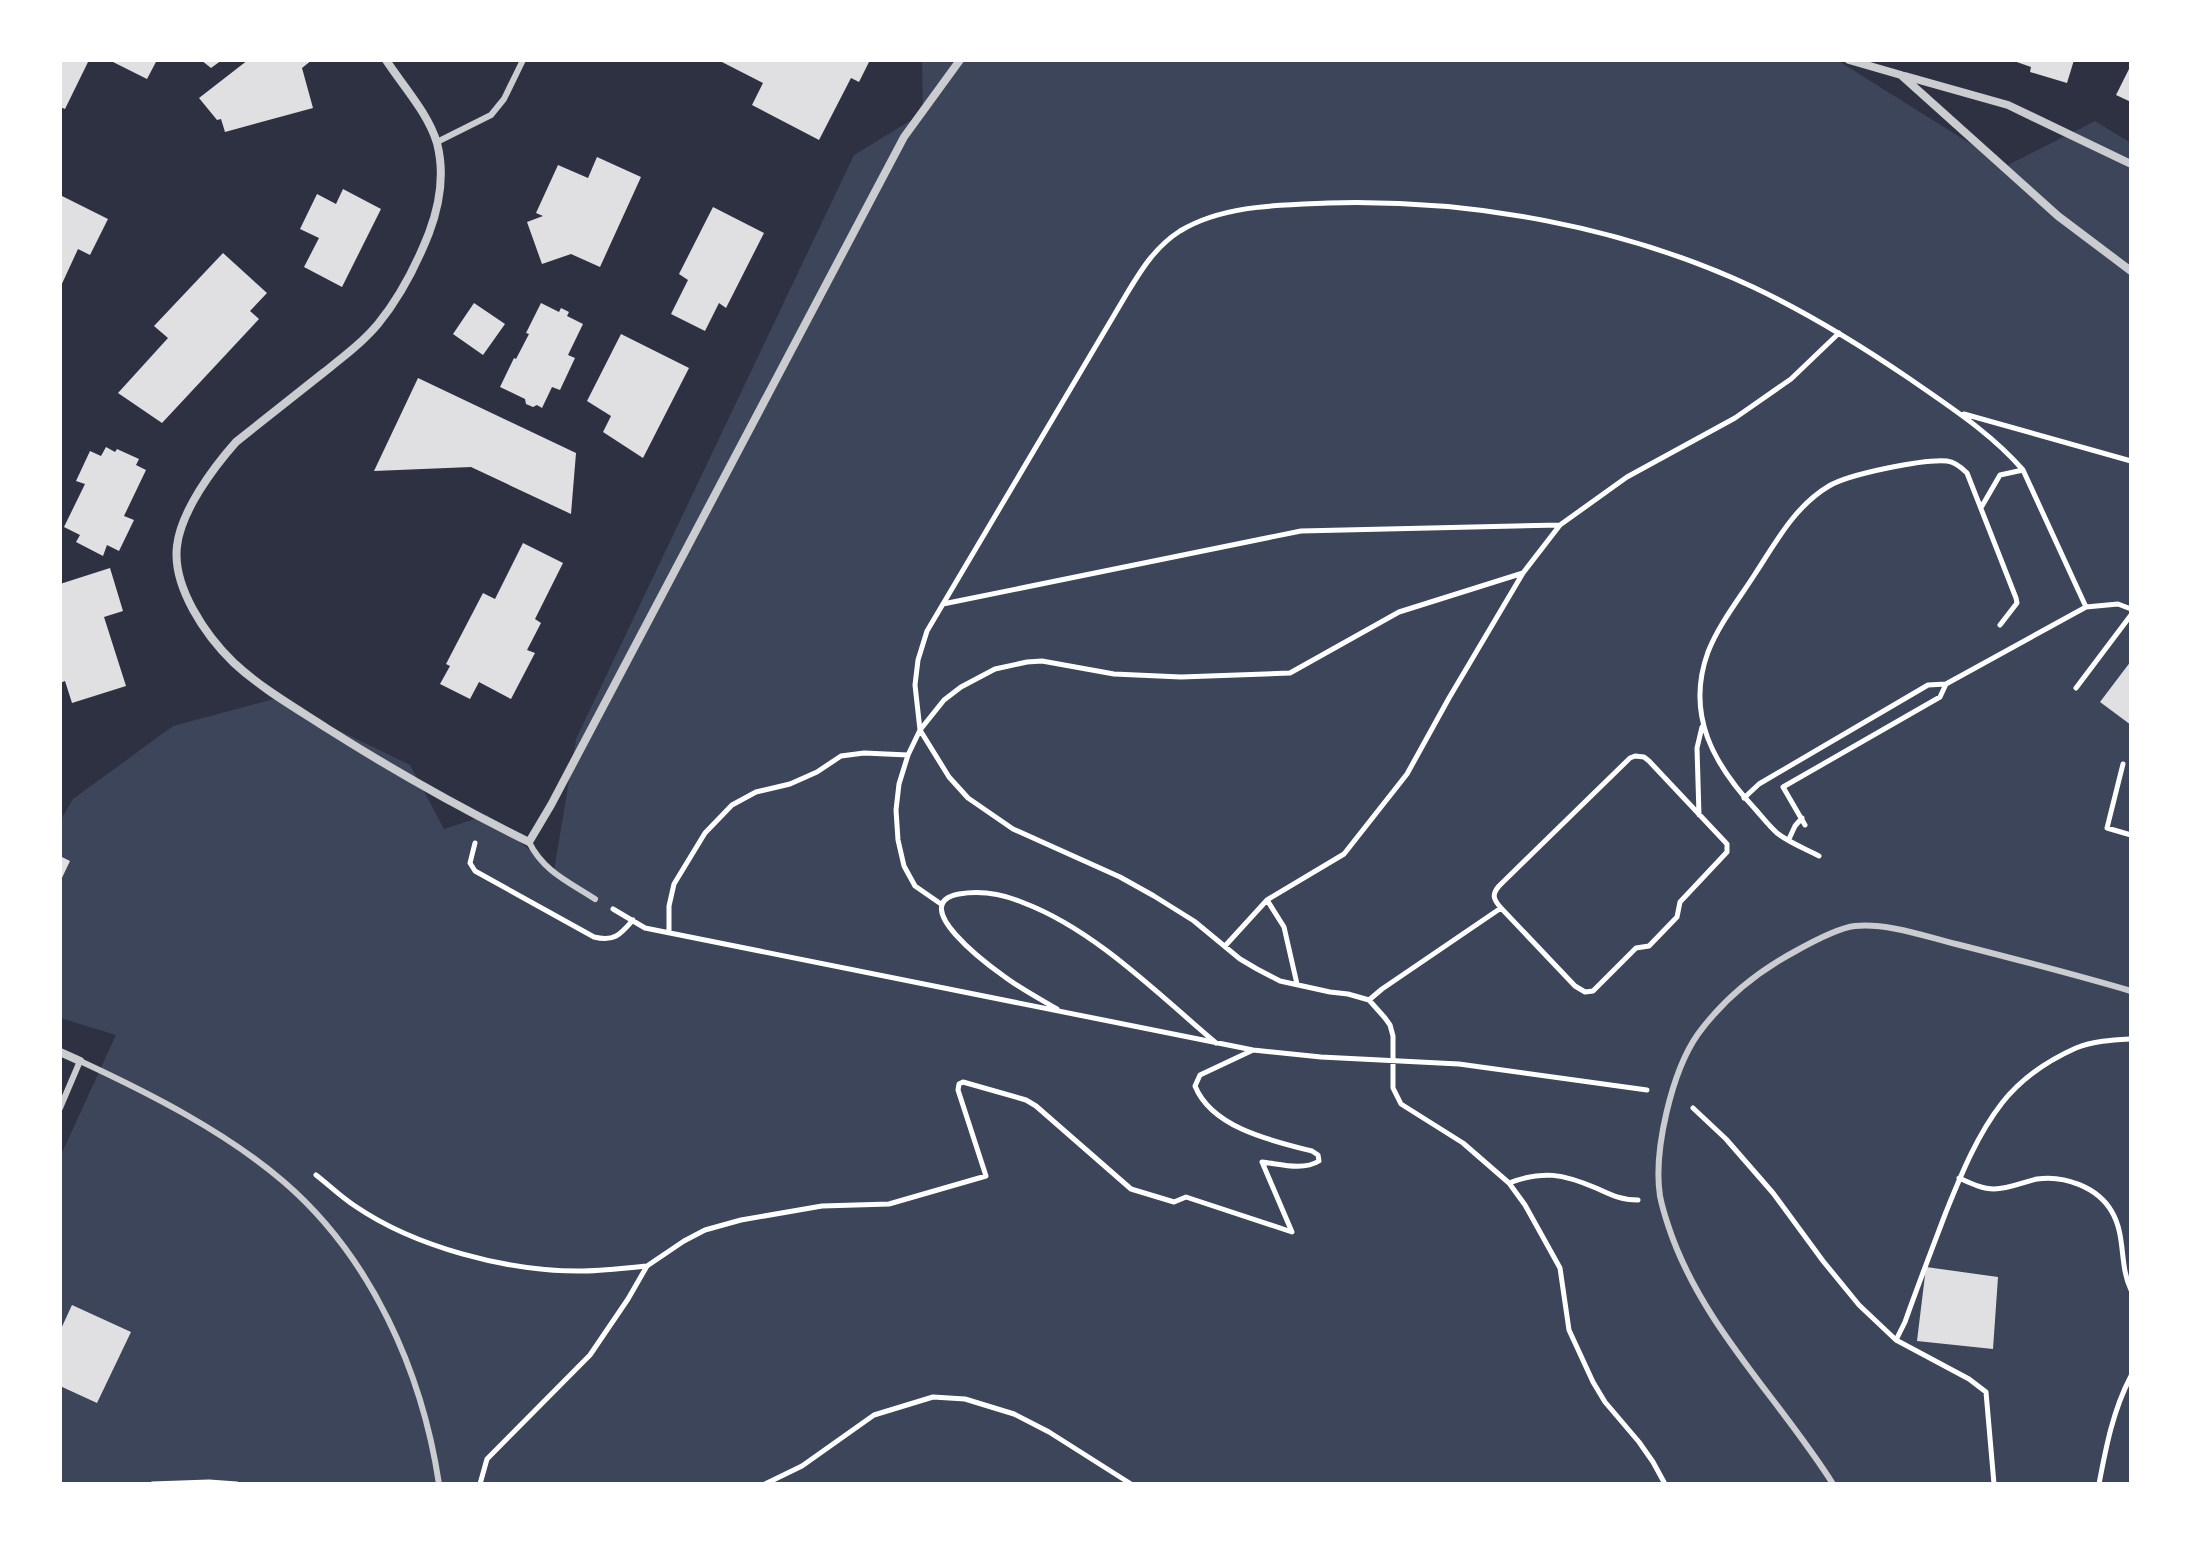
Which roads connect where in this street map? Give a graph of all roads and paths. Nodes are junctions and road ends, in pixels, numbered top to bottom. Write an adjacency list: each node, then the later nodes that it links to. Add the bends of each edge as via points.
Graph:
1 (386, 60): 6 (street)
2 (523, 60): 6 (lane, via 491,115)
3 (960, 60): 32 (street, via 904,137)
4 (1849, 60): 5 (street)
5 (1901, 75): 7 (street, via 2008,105); 8 (street, via 2058,216)
6 (437, 142): 29 (street, via 441,188 434,218 397,298 357,346 221,459 182,528 178,567 194,612 259,684)
7 (2131, 164)
8 (2131, 271)
9 (1839, 333): 10 (path); 14 (path, via 1791,379 1746,410 1627,477); 16 (path, via 1751,286 1630,242 1565,225 1370,202 1219,214 1180,231 1149,258)
10 (1959, 412): 11 (path); 12 (path)
11 (2131, 461)
12 (2023, 470): 13 (path, via 2000,475); 17 (path)
13 (1981, 507): 20 (path, via 2017,603); 23 (path, via 1961,467 1948,461 1852,476 1814,496 1786,526 1721,625 1702,676)
14 (1560, 525): 15 (path); 16 (path, via 1301,531)
15 (1523, 573): 24 (path, via 1399,612 1290,673 1114,674 1042,661 995,669 944,700); 35 (path, via 1407,774 1344,854)
16 (942, 604): 24 (path, via 918,660)
17 (2086, 607): 18 (path, via 2118,604); 21 (path)
18 (2131, 609)
19 (2131, 615): 22 (path)
20 (2000, 625)
21 (1946, 684): 27 (path, via 1928,685 1759,784); 31 (path, via 1940,697 1783,787 1803,822)
22 (2076, 688)
23 (1703, 722): 27 (path, via 1711,749); 28 (path, via 1697,748)
24 (920, 730): 25 (path); 40 (path, via 949,777 989,815 1154,896)
25 (908, 755): 36 (path, via 896,810 901,853 915,886); 39 (path, via 841,756 817,772 732,805 705,833 674,884)
26 (2123, 764): 30 (path, via 2107,828)
27 (1744, 798): 31 (path)
28 (1699, 815): 37 (path, via 1649,761 1630,758 1496,890 1493,897); 37 (path, via 1727,844 1726,854 1680,902 1677,917 1649,946 1636,948 1593,991 1575,986)
29 (480, 818): 32 (street); 38 (path, via 470,863 475,871 594,937 616,937)
30 (2131, 835)
31 (1789, 839): 33 (path)
32 (529, 842): 34 (lane, via 548,869)
33 (1819, 856)
34 (595, 899): 38 (path)
35 (1267, 900): 40 (path); 41 (path, via 1284,927)
36 (941, 904): 44 (path, via 948,927 979,957); 46 (path, via 948,896 992,892 1061,920)
37 (1501, 908): 43 (path)
38 (633, 920): 39 (path)
39 (669, 933): 44 (path)
40 (1225, 947): 41 (path, via 1280,981)
41 (1297, 984): 43 (path)
42 (2131, 991): 51 (lane, via 1932,938 1853,926 1812,942 1748,982 1697,1035)
43 (1369, 1000): 50 (path, via 1390,1025)
44 (1061, 1011): 46 (path)
45 (2131, 1039): 53 (path, via 2078,1048 2027,1078 2003,1101)
46 (1217, 1043): 47 (path)
47 (1253, 1050): 50 (path); 57 (path, via 1200,1075 1195,1086 1200,1099 1231,1123 1318,1155 1315,1165 1304,1167 1262,1162 1292,1232 1186,1197 1174,1202 1131,1189 1036,1106 963,1082 958,1090 986,1176 889,1204 822,1206 729,1223 695,1235)
48 (60, 1052): 49 (street)
49 (80, 1061): 52 (lane); 54 (lane, via 219,1135)
50 (1392, 1061): 51 (path, via 1471,1066); 55 (path, via 1393,1088 1401,1104 1463,1143)
51 (1671, 1094): 56 (lane, via 1663,1126); 59 (path, via 1726,1139 1859,1305)
52 (60, 1108)
53 (1959, 1178): 58 (path, via 1995,1189 2053,1178 2088,1188 2113,1213); 59 (path)
54 (282, 1181): 57 (path, via 304,1167 395,1228 501,1263 579,1271); 64 (lane, via 330,1229 380,1302 415,1384)
55 (1509, 1183): 56 (path, via 1548,1174 1623,1200); 68 (path, via 1560,1268 1569,1330 1593,1382)
56 (1660, 1194): 69 (lane, via 1681,1260 1723,1333)
57 (647, 1266): 65 (path, via 590,1355 487,1459)
58 (2131, 1290)
59 (1896, 1340): 70 (path, via 1986,1392)
60 (2131, 1376): 71 (path, via 2120,1396)
61 (208, 1483): 62 (path); 63 (path)
62 (152, 1484)
63 (237, 1484)
64 (439, 1484)
65 (480, 1484)
66 (765, 1484): 67 (path, via 802,1466 874,1415 933,1397 965,1399 1014,1414)
67 (1131, 1484)
68 (1665, 1484)
69 (1833, 1484)
70 (1994, 1484)
71 (2099, 1484)

